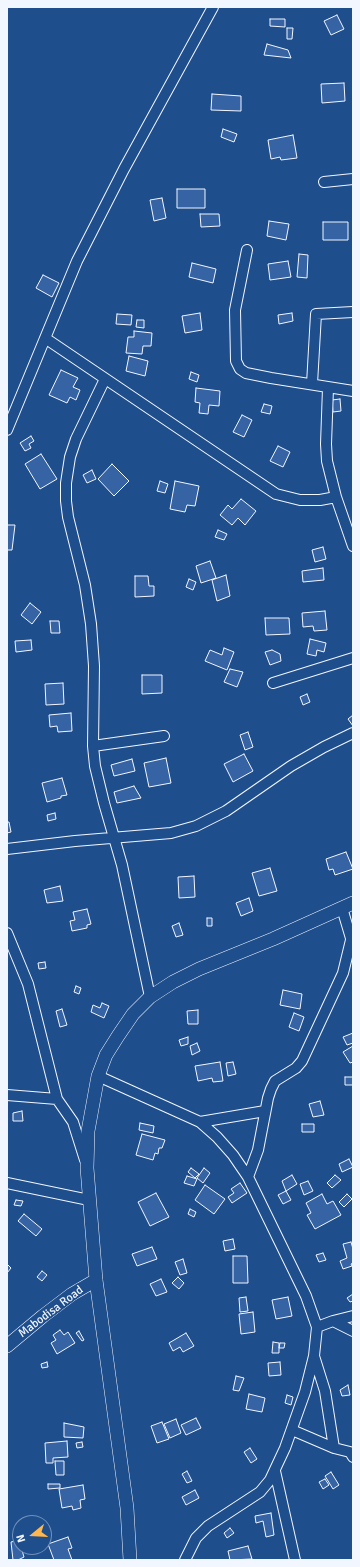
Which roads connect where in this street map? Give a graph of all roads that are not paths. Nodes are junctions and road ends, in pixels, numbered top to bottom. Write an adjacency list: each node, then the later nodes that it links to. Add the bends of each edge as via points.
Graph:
1 (213, 7): 6 (street, via 77,261)
2 (353, 179): 3 (street)
3 (324, 182)
4 (247, 250): 8 (street, via 236,310 236,361 240,369 246,372)
5 (353, 312): 8 (street, via 316,314)
6 (45, 338): 7 (street); 11 (street)
7 (105, 379): 12 (street, via 276,494 300,500); 18 (street, via 76,439 66,483 68,517 91,624 94,666)
8 (312, 384): 9 (street)
9 (328, 388): 10 (street); 12 (street, via 326,444)
10 (353, 391)
11 (7, 430)
12 (336, 497): 13 (street)
13 (353, 546)
14 (353, 658): 15 (street)
15 (273, 683)
16 (353, 733): 19 (street, via 291,766 226,811 196,826 171,833)
17 (164, 736): 18 (street)
18 (93, 746): 19 (street, via 95,766)
19 (115, 838): 20 (street); 24 (street)
20 (7, 849)
21 (348, 906): 23 (street); 24 (street, via 199,969)
22 (7, 933): 27 (street, via 28,984)
23 (352, 942): 28 (street, via 343,973 302,1061 296,1068 275,1081)
24 (150, 997): 25 (street, via 133,1014 118,1036 106,1055)
25 (98, 1076): 29 (street); 30 (street, via 88,1131)
26 (7, 1095): 27 (street)
27 (57, 1099): 30 (street, via 73,1122)
28 (265, 1111): 29 (street); 31 (street, via 258,1150)
29 (200, 1122): 31 (street, via 217,1137)
30 (87, 1168): 33 (street)
31 (248, 1177): 37 (street, via 306,1296)
32 (7, 1183): 33 (street)
33 (89, 1200): 34 (street)
34 (96, 1280): 39 (street, Mabodisa Road, via 60,1303); 45 (street, via 127,1508)
35 (353, 1316): 36 (street)
36 (333, 1321): 37 (street); 38 (street)
37 (317, 1328): 40 (street)
38 (353, 1331)
39 (7, 1346)
40 (314, 1356): 41 (street); 42 (street, via 325,1391)
41 (292, 1430): 42 (street); 44 (street)
42 (334, 1448): 43 (street)
43 (352, 1453)
44 (275, 1471): 46 (street, via 260,1492 218,1518 196,1538); 47 (street)
45 (130, 1560)
46 (185, 1560)
47 (295, 1560)

